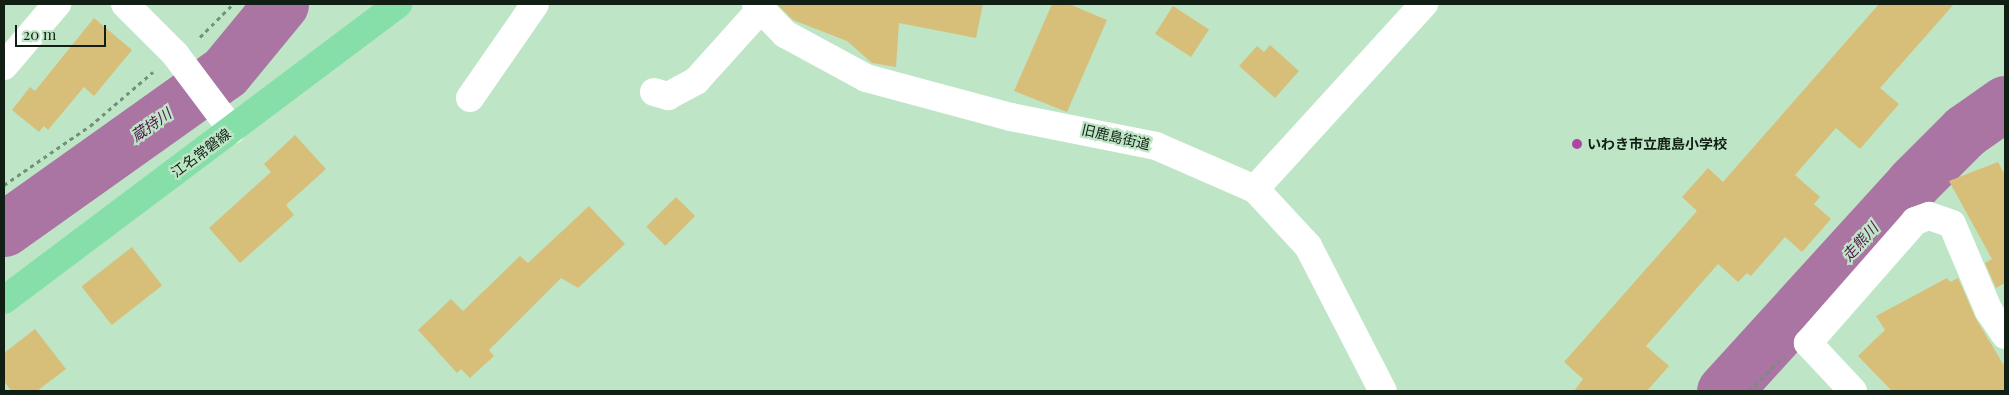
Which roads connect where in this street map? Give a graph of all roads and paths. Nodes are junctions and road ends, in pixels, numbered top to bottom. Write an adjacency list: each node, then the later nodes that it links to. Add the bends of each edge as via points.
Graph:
1 (57, 4): 9 (street)
2 (125, 4): 8 (street)
3 (233, 4): 8 (path)
4 (398, 4): 12 (main road, 江名常磐線)
5 (535, 4): 11 (street)
6 (1424, 4): 14 (street)
7 (758, 7): 10 (street, via 696,81 668,96); 14 (street, 旧鹿島街道, via 785,34 866,78 1011,117 1139,141)
8 (177, 59): 12 (street); 13 (path, via 90,126)
9 (4, 66)
10 (654, 92)
11 (470, 98)
12 (225, 120): 15 (main road, 江名常磐線)
13 (4, 185)
14 (1255, 189): 18 (street, 旧鹿島街道, via 1308,246)
15 (4, 300)
16 (2005, 335): 17 (street, via 1989,311 1952,224 1929,216 1915,221)
17 (1808, 343): 19 (path, via 1790,351); 20 (street)
18 (1376, 386)
19 (1749, 391)
20 (1853, 391)

